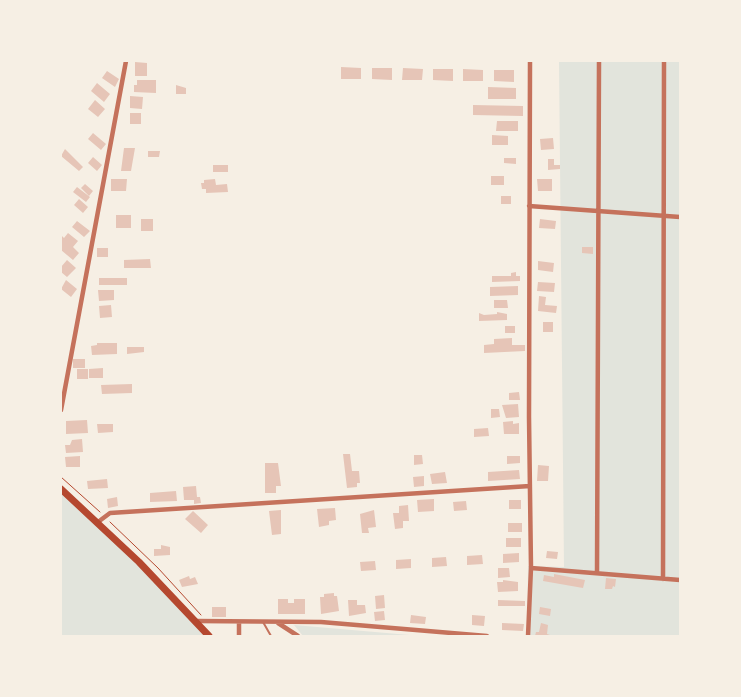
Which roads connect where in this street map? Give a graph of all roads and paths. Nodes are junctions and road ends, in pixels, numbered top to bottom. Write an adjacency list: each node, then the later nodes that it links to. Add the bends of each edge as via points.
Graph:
1 (126, 61): 9 (street)
2 (530, 61): 5 (street)
3 (599, 61): 6 (street)
4 (664, 61): 7 (street)
5 (529, 206): 6 (street); 11 (street)
6 (598, 212): 7 (street); 16 (street)
7 (663, 216): 8 (street); 17 (street)
8 (680, 217)
9 (61, 410)
10 (61, 477): 13 (path)
11 (530, 486): 13 (street, via 110,513); 15 (street)
12 (61, 488): 14 (main road)
13 (104, 516): 14 (street); 20 (path)
14 (98, 522): 19 (main road)
15 (531, 568): 16 (street); 29 (street)
16 (597, 572): 17 (street)
17 (663, 579): 18 (street)
18 (680, 580)
19 (196, 622): 20 (street); 24 (main road)
20 (207, 622): 21 (street)
21 (239, 622): 22 (street); 25 (street)
22 (263, 622): 23 (street); 26 (lane)
23 (277, 622): 27 (street); 28 (street, via 350,624)
24 (209, 636)
25 (239, 636)
26 (271, 636)
27 (298, 636)
28 (487, 636)
29 (528, 636)

